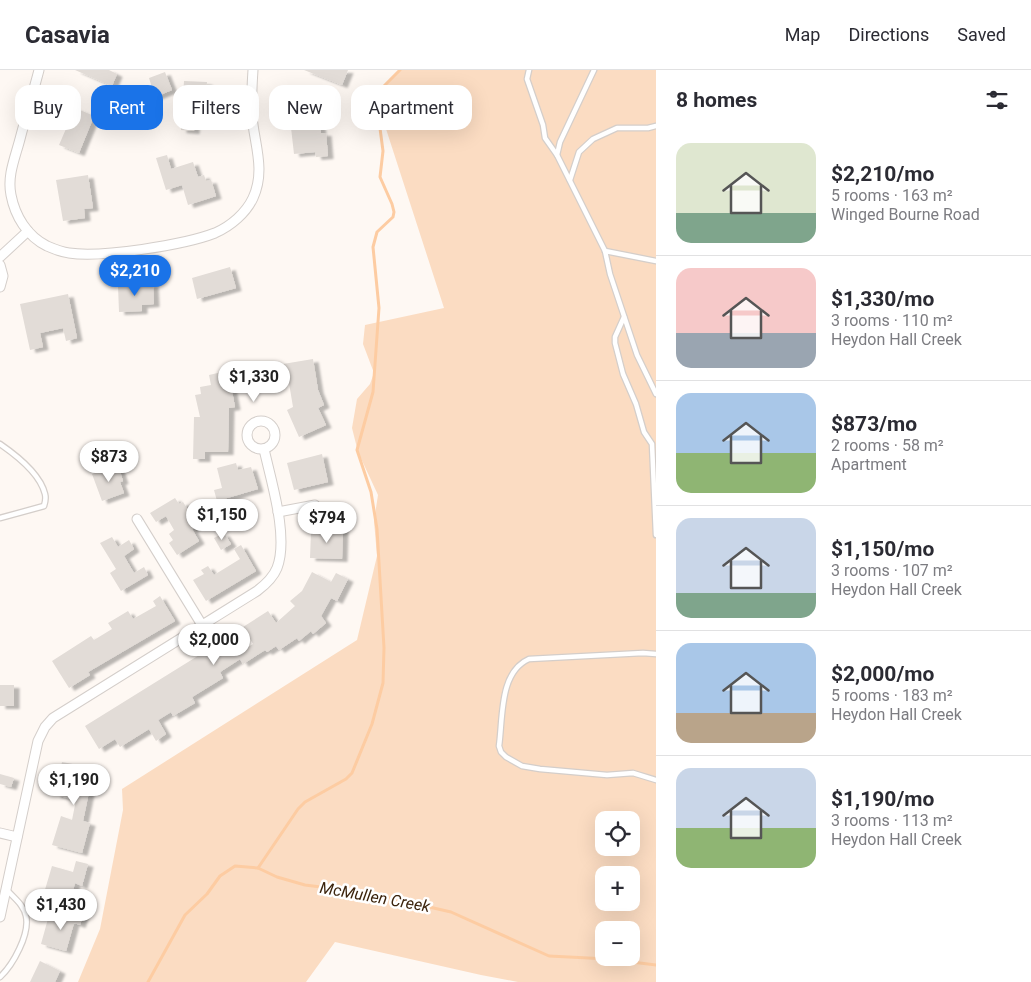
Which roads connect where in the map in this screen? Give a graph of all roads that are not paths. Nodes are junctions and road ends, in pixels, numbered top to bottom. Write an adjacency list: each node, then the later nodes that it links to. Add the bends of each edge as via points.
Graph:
1 (40, 70): 8 (street, via 10,179 14,207)
2 (253, 70): 8 (street, via 252,116 259,157 257,185 247,209 228,226 165,245 85,254 48,246)
3 (529, 70): 6 (lane, via 527,79 545,138)
4 (594, 70): 6 (lane, via 560,142)
5 (656, 126): 7 (lane, via 617,128 592,139 579,152)
6 (558, 155): 7 (lane)
7 (570, 180): 9 (lane)
8 (28, 231): 10 (street)
9 (605, 251): 11 (lane); 14 (lane)
10 (0, 256)
11 (656, 261)
12 (0, 265): 13 (street, via 3,276)
13 (0, 287)
14 (624, 317): 15 (lane, via 637,355); 22 (lane, via 615,343 644,432 652,444)
15 (656, 394)
16 (0, 444): 20 (lane, via 34,474 45,494 44,506)
17 (264, 449): 19 (street)
18 (315, 505): 19 (street)
19 (278, 512): 23 (street, via 282,547 272,576 257,591)
20 (0, 518)
21 (137, 520): 23 (street)
22 (656, 535)
23 (202, 625): 27 (street, via 53,718 45,727 38,741)
24 (656, 654): 25 (lane, via 529,659 522,662 513,672 506,692 499,746 506,757 522,766 607,775 633,773)
25 (656, 780)
26 (0, 833): 27 (street)
27 (17, 837): 28 (street)
28 (6, 888): 29 (street); 30 (lane, via 21,904 27,917 24,938)
29 (0, 917)
30 (0, 977)

